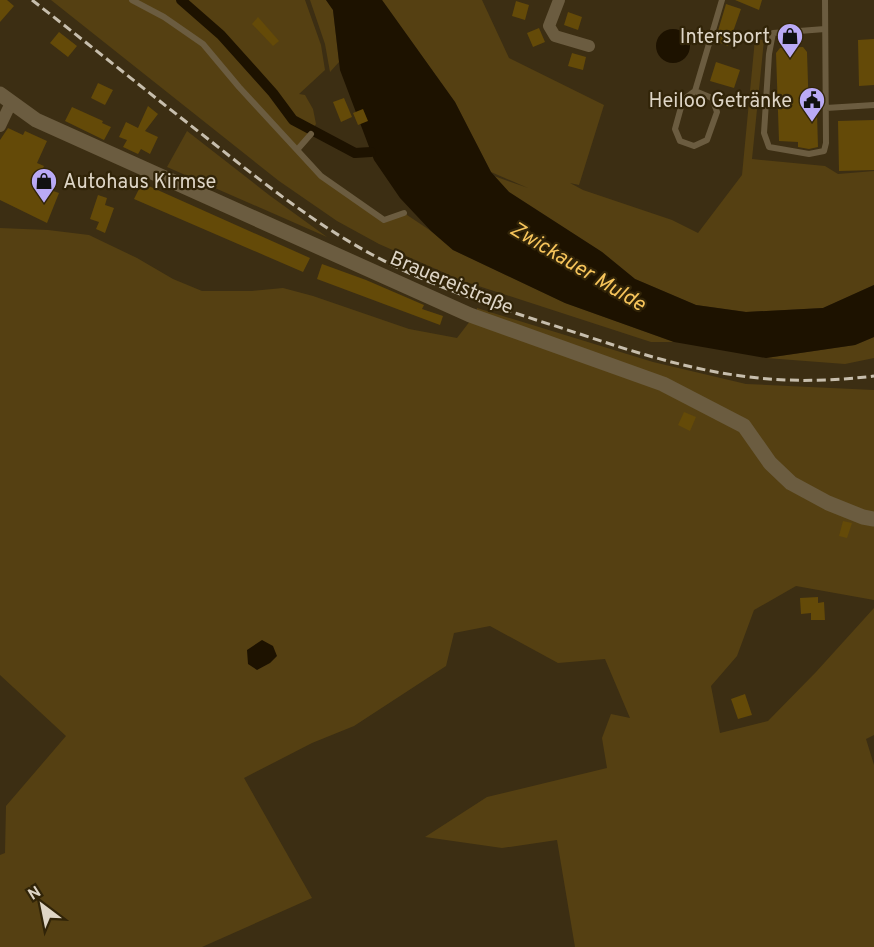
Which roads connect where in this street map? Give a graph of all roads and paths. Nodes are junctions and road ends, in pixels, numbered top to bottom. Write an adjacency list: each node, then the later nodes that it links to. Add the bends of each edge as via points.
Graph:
1 (132, 0): 13 (lane, via 203,44)
2 (559, 0): 6 (street, via 549,26 555,36)
3 (722, 0): 7 (lane)
4 (825, 0): 5 (lane)
5 (825, 29): 10 (lane); 10 (lane, via 773,33 764,133 769,147 809,154 824,151)
6 (589, 46)
7 (695, 91): 7 (lane, via 683,100 675,129 680,141 694,146 707,140 717,112 712,98)
8 (6, 98): 11 (street); 15 (street, Brauereistraße, via 36,120 88,145 470,315 663,384 744,426 770,463 791,483)
9 (874, 105): 10 (lane)
10 (826, 108)
11 (0, 126)
12 (310, 134): 13 (lane)
13 (297, 150): 14 (lane, via 321,176 384,220)
14 (404, 213)
15 (874, 519)

